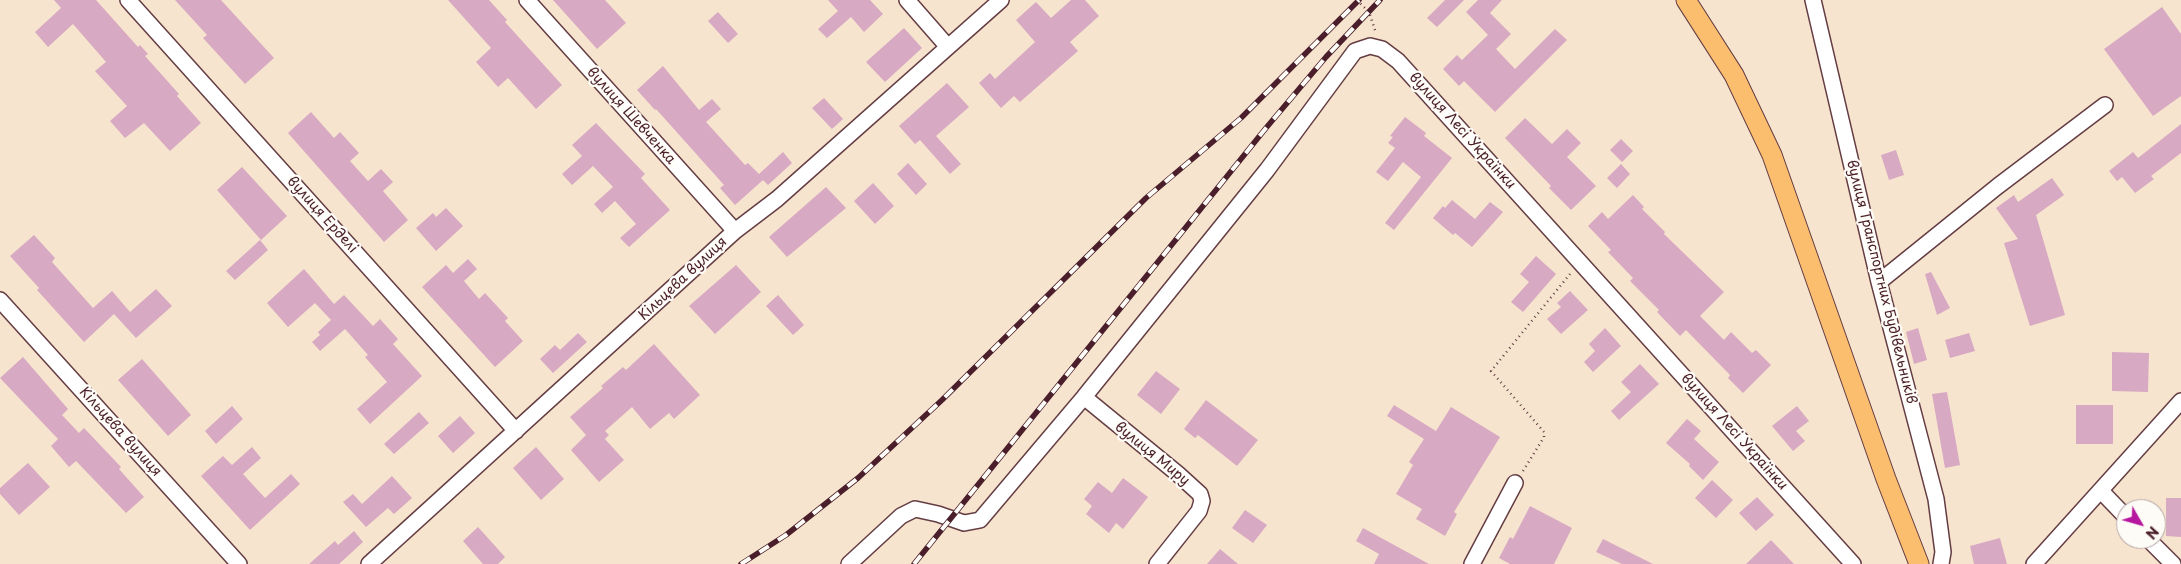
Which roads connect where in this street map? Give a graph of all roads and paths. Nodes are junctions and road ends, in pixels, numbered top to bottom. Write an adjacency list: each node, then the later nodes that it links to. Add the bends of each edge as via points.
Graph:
1 (128, 0): 17 (street, вулиця Ерделі)
2 (526, 0): 11 (street, вулиця Шевченка)
3 (907, 0): 8 (street)
4 (1001, 0): 8 (street, Кільцева вулиця)
5 (1357, 0): 9 (path, via 1368,12)
6 (1686, 0): 28 (main road, via 1734,75 1772,155)
7 (1813, 0): 13 (street, вулиця Транспортних Будівельників)
8 (948, 47): 11 (street, Кільцева вулиця, via 777,199)
9 (1382, 48): 12 (street, вулиця Лесі Українки, via 1398,61); 15 (street, via 1370,46 1356,51 1267,170)
10 (2105, 105): 13 (street)
11 (735, 231): 17 (street, Кільцева вулиця)
12 (1580, 261): 18 (path, via 1491,371 1544,432); 27 (street, вулиця Лесі Українки)
13 (1879, 282): 29 (street, вулиця Транспортних Будівельників, via 1936,499 1943,552)
14 (0, 300): 22 (street, Кільцева вулиця)
15 (1084, 397): 24 (street, via 980,520 964,523 915,509 901,516); 25 (street, вулиця Миру, via 1200,494 1202,501 1198,511)
16 (2181, 401): 19 (street)
17 (516, 431): 23 (street, Кільцева вулиця)
18 (1515, 483): 26 (street)
19 (2101, 491): 20 (street); 30 (street)
20 (2116, 506)
21 (2158, 549): 31 (street)
22 (239, 564)
23 (369, 564)
24 (849, 564)
25 (1157, 564)
26 (1472, 564)
27 (1853, 564)
28 (1919, 564)
29 (1941, 564)
30 (2034, 564)
31 (2174, 564)

